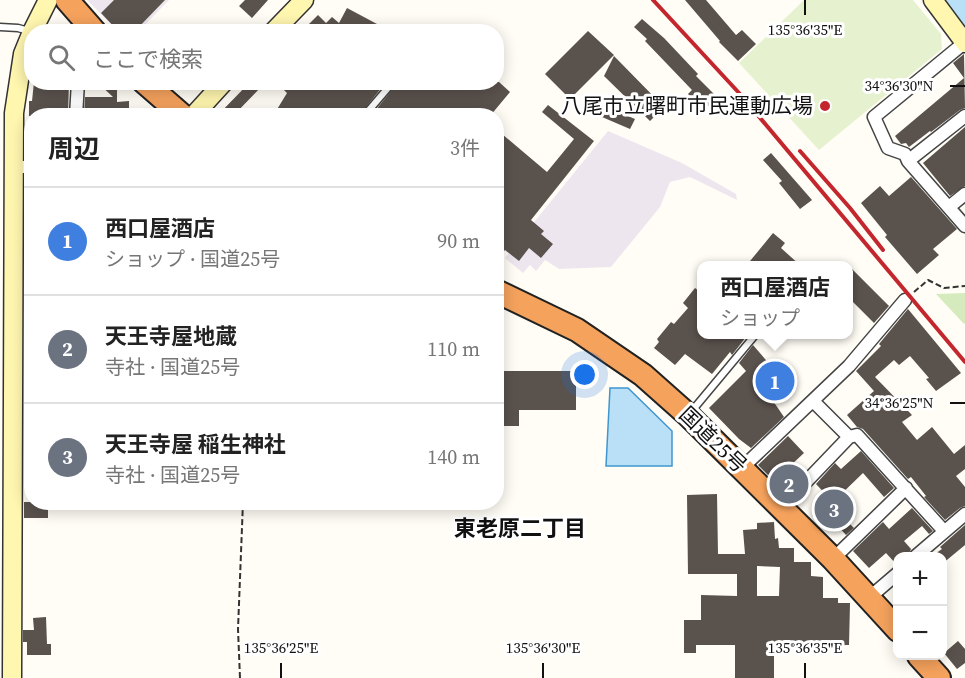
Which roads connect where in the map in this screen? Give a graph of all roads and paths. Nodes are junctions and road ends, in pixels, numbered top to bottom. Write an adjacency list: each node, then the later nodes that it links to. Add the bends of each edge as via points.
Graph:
1 (48, 0): 5 (main road)
2 (67, 0): 6 (highway)
3 (304, 0): 7 (main road)
4 (933, 0): 10 (main road)
5 (36, 24)
6 (88, 24)
7 (281, 24)
8 (0, 27): 9 (lane)
9 (24, 30)
10 (965, 43): 21 (street, via 874,117 888,148 905,154)
11 (24, 52): 22 (main road, via 14,113)
12 (78, 90): 16 (street)
13 (153, 90): 17 (highway)
14 (217, 90): 18 (main road)
15 (386, 90): 19 (lane)
16 (76, 108)
17 (174, 108)
18 (200, 108)
19 (371, 108)
20 (965, 116): 21 (street)
21 (908, 161): 24 (street)
22 (22, 167): 25 (main road)
23 (965, 194): 24 (street)
24 (949, 207): 26 (street)
25 (6, 225): 27 (main road)
26 (965, 226)
27 (7, 273): 47 (main road)
28 (965, 286): 30 (path, via 944,288 928,280)
29 (504, 295): 33 (highway, 国道25号, via 577,330 643,375)
30 (905, 300): 32 (street, via 849,366)
31 (752, 339): 33 (lane)
32 (813, 401): 34 (street); 35 (street)
33 (688, 415): 35 (highway, 国道25号)
34 (849, 437): 36 (street, via 857,435); 37 (street)
35 (742, 468): 37 (highway, 国道25号)
36 (906, 488): 40 (street); 42 (street)
37 (781, 508): 42 (highway, 国道25号)
38 (243, 510): 48 (path)
39 (965, 514): 40 (street)
40 (944, 531): 41 (street)
41 (920, 552)
42 (833, 559): 44 (highway, 国道25号)
43 (893, 577): 44 (street)
44 (870, 597): 45 (highway, 国道25号)
45 (893, 625)
46 (923, 660): 49 (highway)
47 (10, 677)
48 (240, 678)
49 (939, 678)

